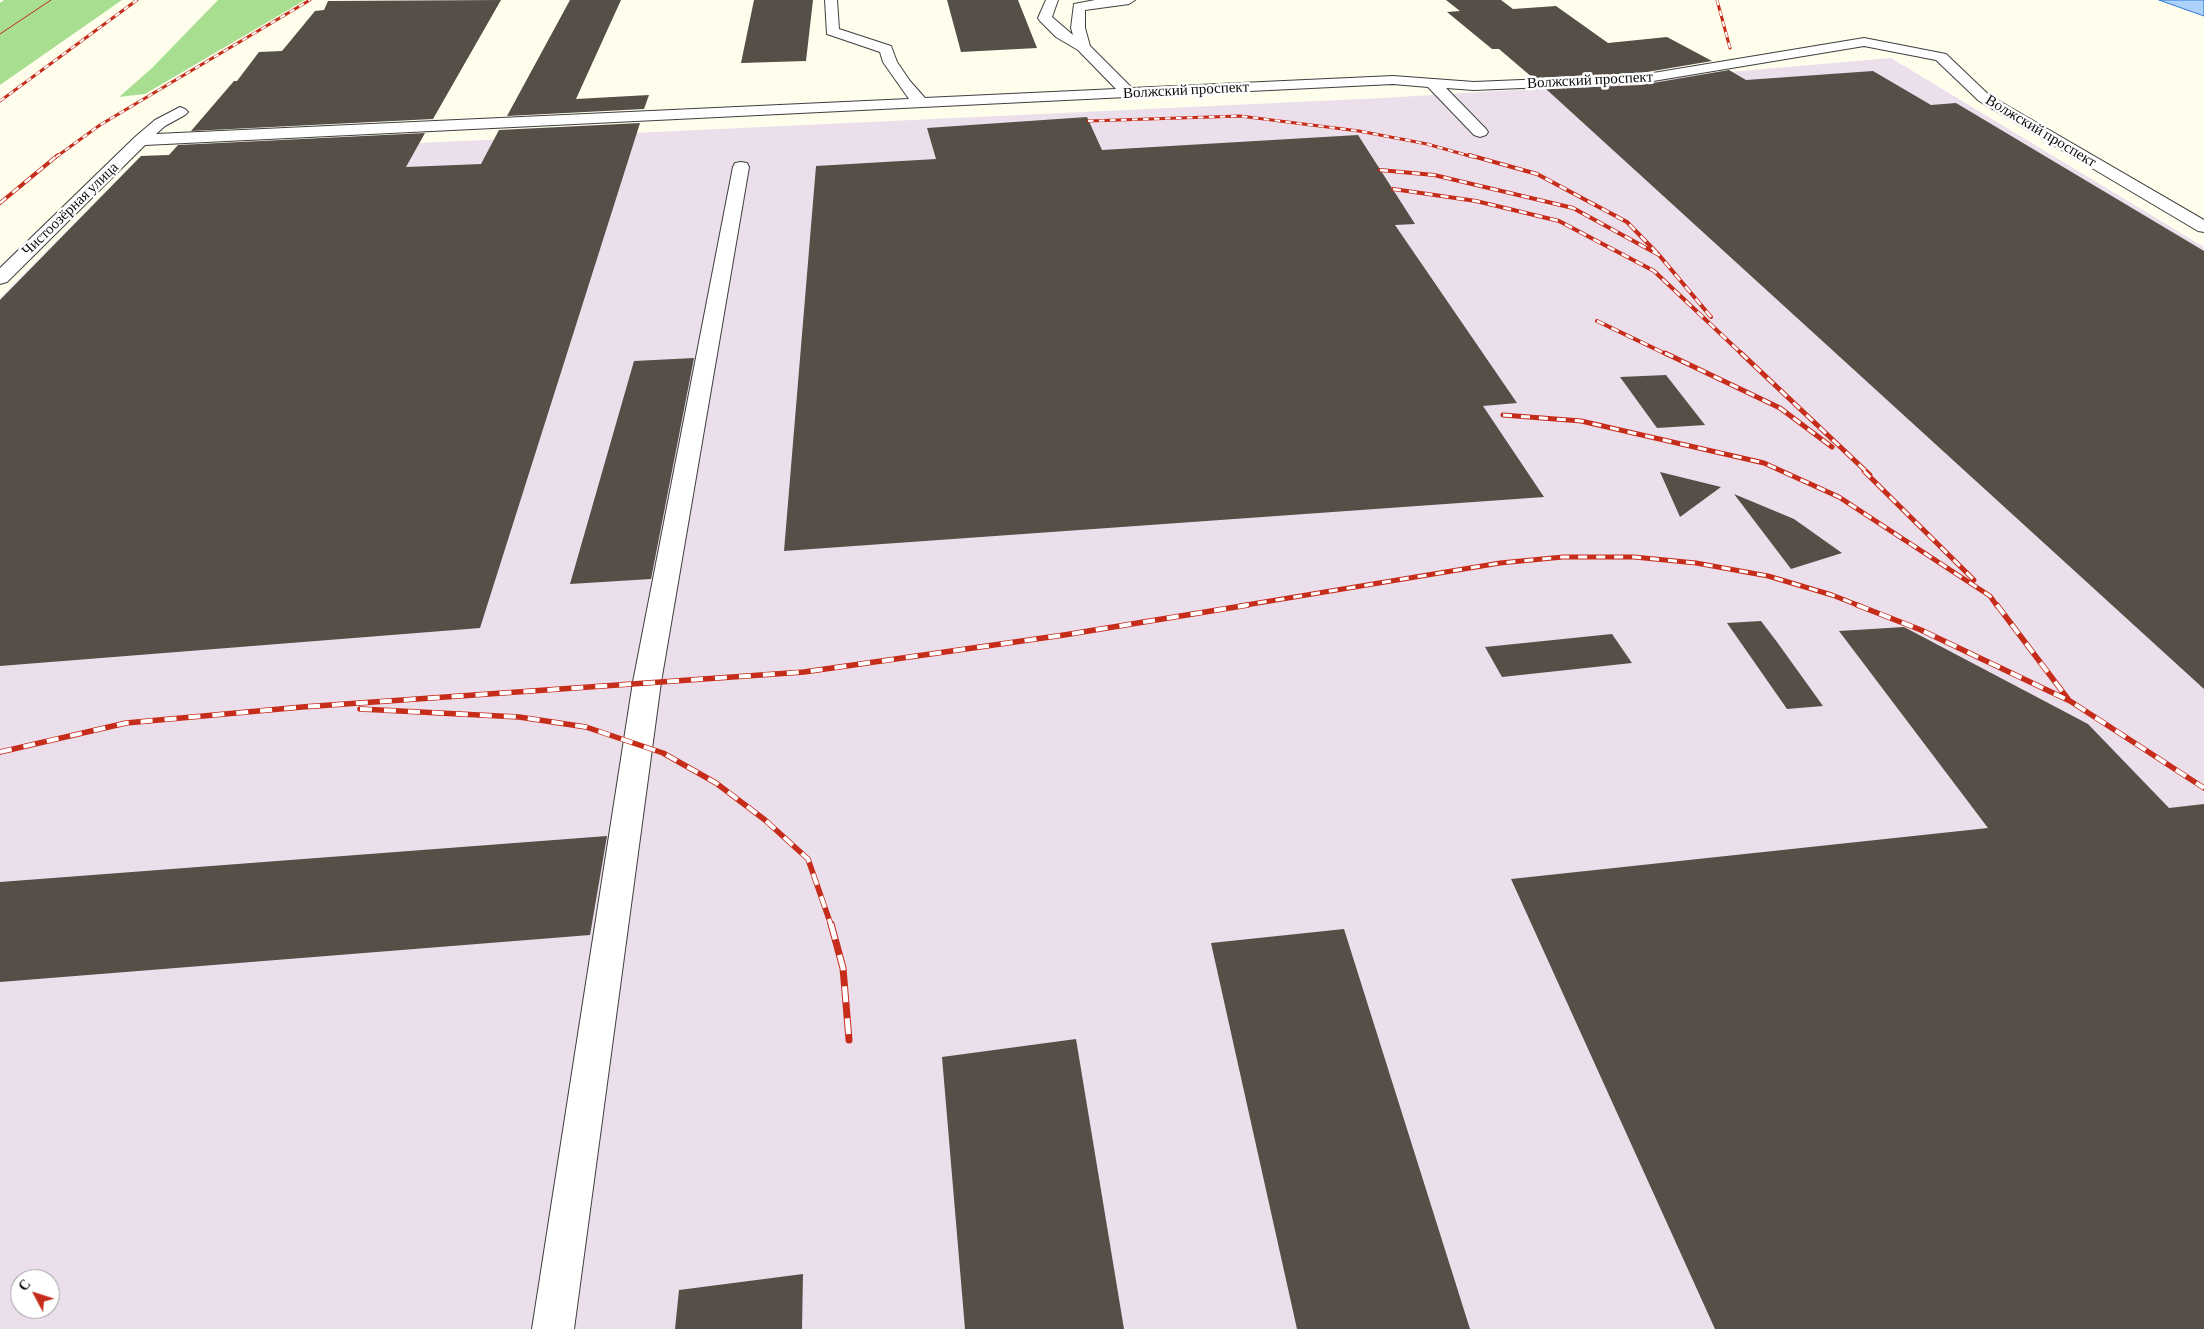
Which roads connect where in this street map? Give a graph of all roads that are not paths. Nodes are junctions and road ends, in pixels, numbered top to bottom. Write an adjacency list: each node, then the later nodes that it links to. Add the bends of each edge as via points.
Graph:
1 (831, 0): 7 (street, via 832,30 886,49 904,84)
2 (1052, 0): 4 (street, via 1045,18 1061,34)
3 (1128, 0): 4 (street, via 1079,7 1078,28)
4 (1082, 46): 6 (street)
5 (1432, 83): 6 (street, Волжский проспект, via 1393,80); 9 (street); 12 (street, Волжский проспект, via 1474,86 1641,79 1866,36 1941,57 1984,98)
6 (1128, 93): 7 (street, Волжский проспект)
7 (922, 104): 10 (street, Волжский проспект)
8 (180, 112): 10 (street, Чистоозёрная улица, via 160,123)
9 (1480, 132)
10 (141, 140): 13 (street, Чистоозёрная улица)
11 (741, 167): 14 (street, via 648,682)
12 (2204, 227)
13 (0, 278)
14 (552, 1329)

